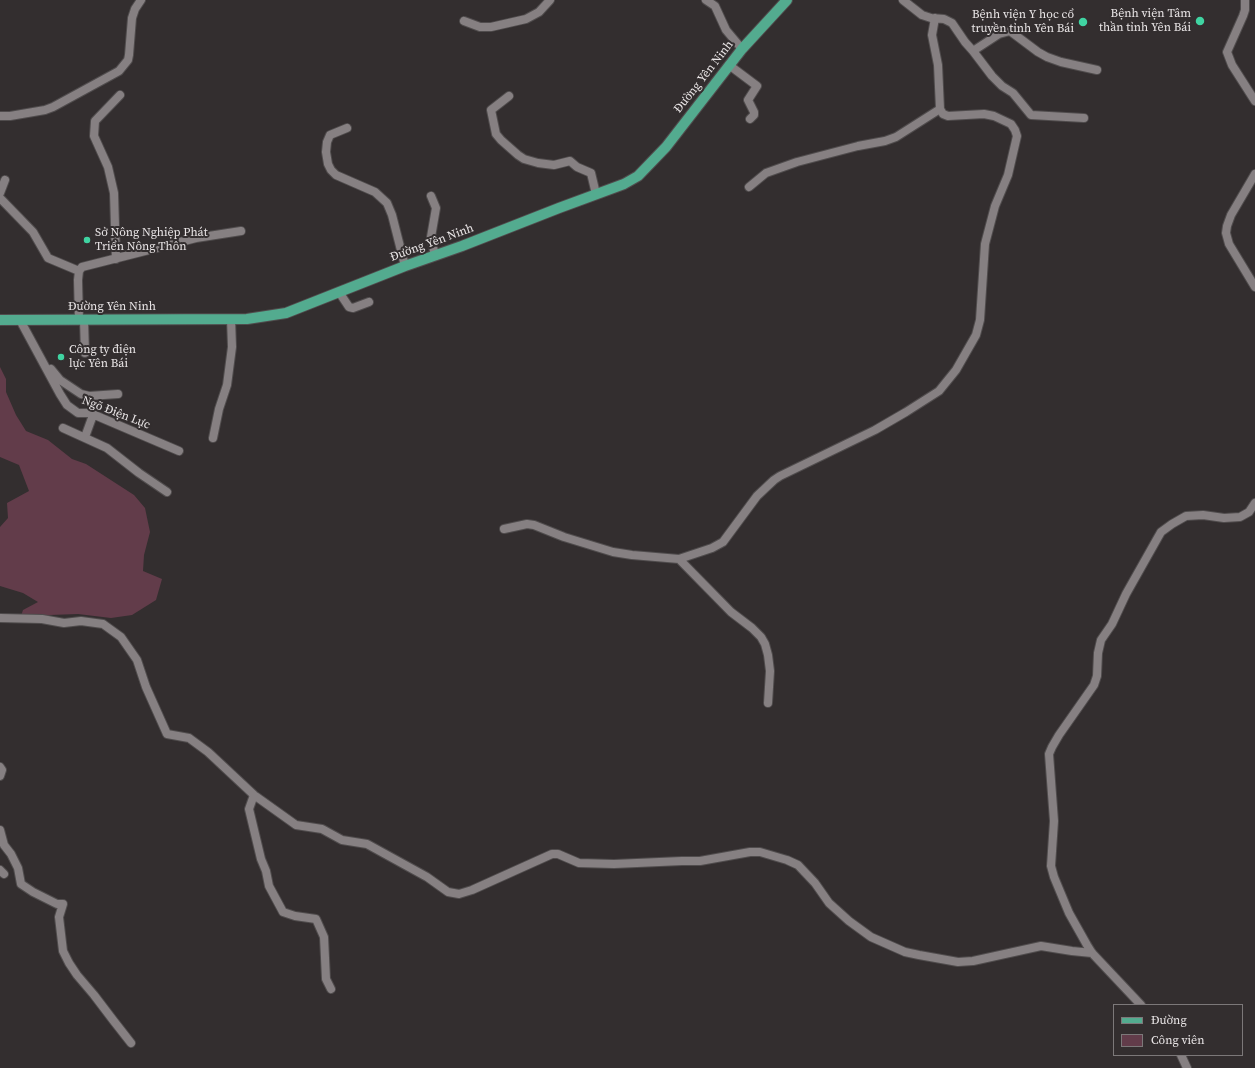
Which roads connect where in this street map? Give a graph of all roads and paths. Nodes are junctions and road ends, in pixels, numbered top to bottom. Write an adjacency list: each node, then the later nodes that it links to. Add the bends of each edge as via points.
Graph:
1 (141, 0): 17 (street, via 132,18 128,60 119,71 54,107)
2 (550, 0): 8 (street, via 539,12 526,19 491,27 480,27)
3 (706, 0): 9 (street, via 715,6 726,30)
4 (787, 0): 9 (main road, Đường Yên Ninh)
5 (903, 0): 7 (street, via 918,12)
6 (1245, 0): 15 (street, via 1243,16 1227,52 1232,65)
7 (935, 18): 10 (street, via 949,21); 16 (street, via 932,35 938,65)
8 (464, 22)
9 (742, 49): 11 (main road, Đường Yên Ninh)
10 (973, 51): 12 (street, via 999,34 1010,31 1047,57); 18 (street, via 992,76 1013,93 1031,115)
11 (729, 65): 19 (street, via 757,86 748,100 754,112); 25 (main road, Đường Yên Ninh, via 647,168 624,184)
12 (1096, 70)
13 (120, 96): 30 (street, via 95,121 94,136 108,167 114,193)
14 (509, 96): 25 (street, via 491,110 496,134 501,140 524,159 554,165 570,161 591,173)
15 (1255, 101)
16 (940, 109): 23 (street, via 896,137 797,162 766,173); 51 (street, via 948,116 994,116 1011,124 1017,136 1008,174 995,206 985,244 980,320 976,335 956,370 939,391 906,412 774,480 757,496 723,542)
17 (0, 116)
18 (1084, 118)
19 (750, 119)
20 (347, 128): 31 (street, via 330,135 326,152 328,164 336,175 375,192 384,199 392,214)
21 (1255, 174): 33 (street, via 1231,215 1226,232 1229,244)
22 (5, 180): 24 (street)
23 (749, 187)
24 (0, 193)
25 (596, 194): 29 (main road, Đường Yên Ninh)
26 (431, 196): 29 (street, via 436,208 431,237)
27 (0, 198): 32 (street, via 33,232 48,258)
28 (241, 231): 30 (street, via 196,238)
29 (435, 256): 31 (main road, Đường Yên Ninh)
30 (116, 259): 32 (street, via 85,266)
31 (405, 266): 34 (main road, Đường Yên Ninh)
32 (79, 271): 38 (street)
33 (1255, 287)
34 (339, 292): 35 (street, via 349,307); 39 (main road, Đường Yên Ninh, via 286,313)
35 (369, 302)
36 (0, 320): 37 (main road, Đường Yên Ninh)
37 (20, 320): 38 (main road, Đường Yên Ninh); 41 (street, Ngõ Điện Lực)
38 (81, 320): 39 (main road, Đường Yên Ninh); 40 (street)
39 (231, 320): 46 (street, via 232,347 227,385)
40 (85, 352)
41 (39, 355): 42 (street, via 60,380 81,394); 43 (street, Ngõ Điện Lực, via 67,405 78,413)
42 (118, 394)
43 (93, 415): 45 (street); 47 (street, Ngõ Điện Lực)
44 (63, 428): 45 (street)
45 (85, 437): 48 (street, via 107,448)
46 (213, 438)
47 (179, 451)
48 (167, 492)
49 (1255, 503): 58 (street, via 1240,517 1186,516 1162,532 1101,640 1094,685 1059,735 1049,754 1054,821 1052,873 1069,913)
50 (504, 529): 51 (street, via 534,525 613,552)
51 (679, 559): 53 (street, via 731,612 761,637 769,660)
52 (0, 618): 56 (street, via 103,624 121,637 137,660 166,734 189,738 208,752)
53 (768, 703)
54 (0, 767): 55 (street)
55 (0, 776)
56 (254, 795): 58 (street, via 296,825 322,829 342,840 367,844 427,877 448,892 459,894 472,890 552,854 579,863 614,864 700,861 760,852 798,865 829,903 852,924 871,938 905,952 958,962 1041,946); 59 (street, via 249,809 270,886 283,912 316,919 324,937 326,979)
57 (0, 830): 61 (street, via 4,845 18,868 21,884 57,904 63,904 59,917 63,950 68,963)
58 (1092, 953): 60 (street)
59 (331, 989)
60 (1140, 1004)
61 (131, 1043)
62 (1181, 1056): 63 (street)
63 (1187, 1068)

